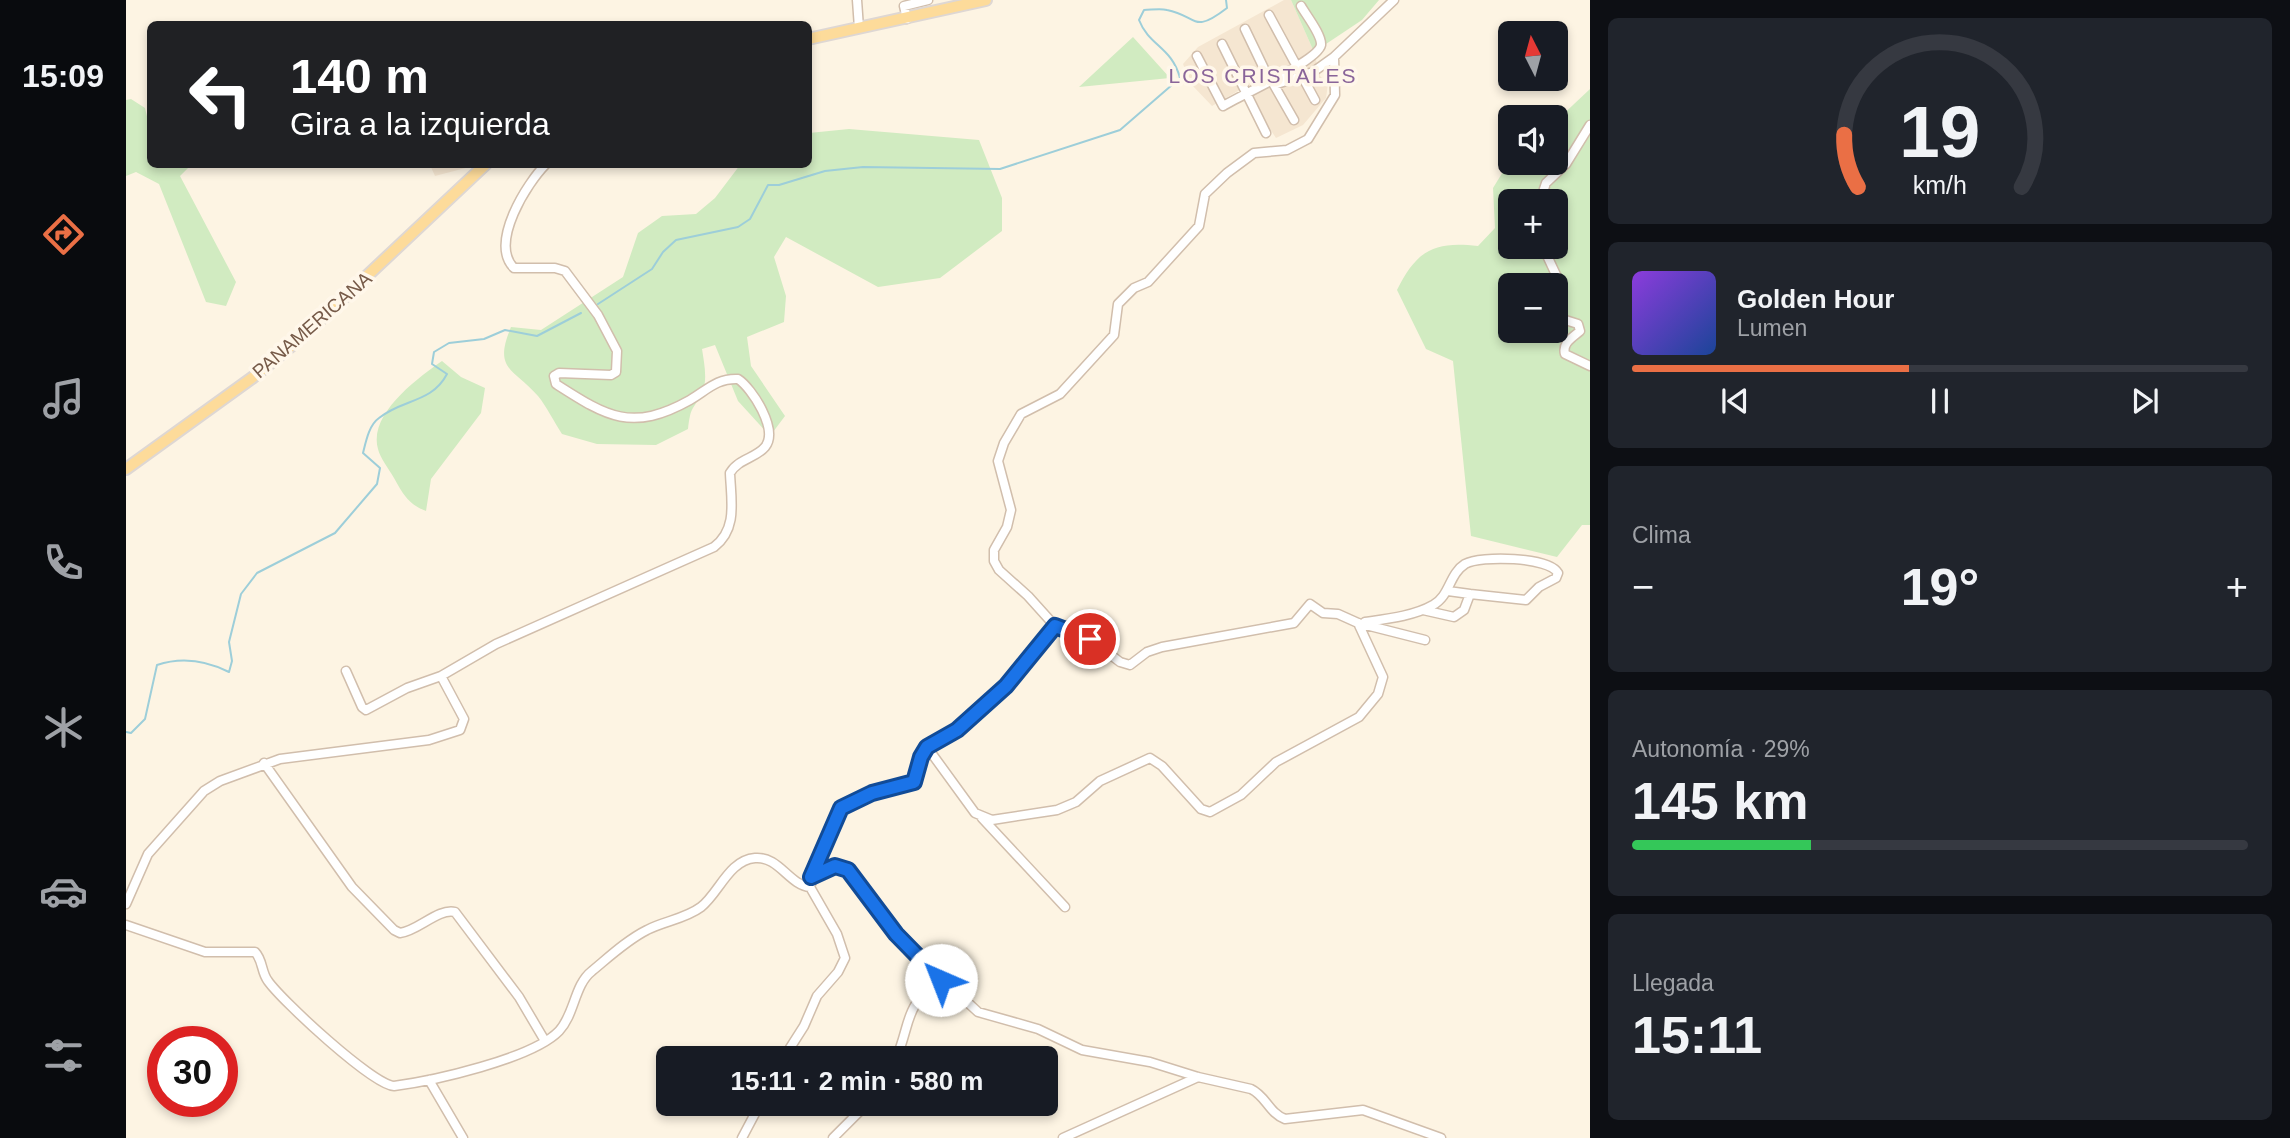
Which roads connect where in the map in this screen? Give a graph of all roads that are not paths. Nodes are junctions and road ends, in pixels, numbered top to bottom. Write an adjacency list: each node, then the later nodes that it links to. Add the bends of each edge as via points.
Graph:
1 (857, 0): 8 (street)
2 (928, 0): 7 (street, via 904,6)
3 (986, 0): 7 (main road)
4 (1394, 0): 13 (street)
5 (1301, 6): 14 (street, via 1321,44)
6 (1269, 15): 14 (street)
7 (907, 19): 8 (main road)
8 (859, 28): 10 (main road)
9 (1245, 29): 15 (street)
10 (812, 38)
11 (1222, 44): 16 (street)
12 (1197, 56): 16 (street, via 1223,106)
13 (1334, 57): 14 (street, via 1313,72); 33 (street, via 1335,95 1308,139 1287,150 1254,153 1205,194 1199,226 1149,282 1134,288 1118,304 1114,335 1060,394 1021,414 1004,443 998,461 1011,510 994,561)
14 (1300, 72): 15 (street); 17 (street); 18 (street, via 1273,86)
15 (1269, 79): 16 (street)
16 (1245, 92): 20 (street)
17 (1315, 100)
18 (1294, 120)
19 (1590, 125): 23 (street)
20 (1266, 134)
21 (482, 168): 28 (main road, PANAMERICANA, via 302,337)
22 (543, 168): 36 (street, via 524,192 514,215 506,245 508,259 514,268 565,271 598,315 619,359 611,375 559,373 554,376 556,384 601,412 630,418 689,401 723,379 737,379 761,406 768,442 730,473 730,528 714,547 496,643)
23 (1544, 189)
24 (1568, 321): 25 (street, via 1578,324 1580,331)
25 (1568, 341)
26 (1565, 343): 27 (street, via 1565,354)
27 (1590, 366)
28 (126, 469)
29 (1448, 591): 30 (street); 30 (street, via 1461,568 1482,558 1543,564 1558,573 1526,600); 31 (street)
30 (1470, 594): 31 (street, via 1464,610 1454,617)
31 (1423, 610): 32 (street)
32 (1359, 623): 33 (street, via 1323,613 1310,604 1294,623 1162,647 1130,665 1090,639); 34 (street); 39 (street, via 1383,677 1370,706 1351,722 1276,762 1248,790 1216,810 1201,809 1150,758 1100,781 1076,802 1057,810)
33 (1055, 626): 37 (street, via 1006,686 957,730)
34 (1425, 640)
35 (346, 671): 36 (street, via 364,710)
36 (441, 676): 38 (street, via 464,719 465,725 456,732 416,742)
37 (927, 747): 39 (street); 40 (street, via 914,782 872,793 837,812)
38 (264, 762): 42 (street, via 204,791 148,853); 46 (street, via 352,887 394,930 416,930 443,913 455,912 519,997)
39 (982, 818): 43 (street)
40 (811, 877): 41 (street); 45 (street, via 835,866 848,870 896,934)
41 (810, 887): 46 (street, via 767,860 746,862 719,884 700,908 647,930 589,973 566,1021); 47 (street, via 845,958 817,996)
42 (126, 904)
43 (1065, 908)
44 (126, 925): 50 (street, via 205,952 255,952 277,993 379,1082 394,1086)
45 (941, 980): 48 (street, via 912,1007); 49 (street, via 978,1012 997,1020 1038,1029 1082,1050 1150,1062)
46 (545, 1041): 50 (street, via 494,1062)
47 (791, 1046)
48 (900, 1046)
49 (1198, 1077): 56 (street); 57 (street, via 1258,1092 1274,1113 1285,1119 1363,1110)
50 (429, 1080): 53 (street)
51 (754, 1116): 54 (street)
52 (855, 1116): 55 (street)
53 (463, 1138)
54 (742, 1138)
55 (832, 1138)
56 (1063, 1138)
57 (1441, 1138)

